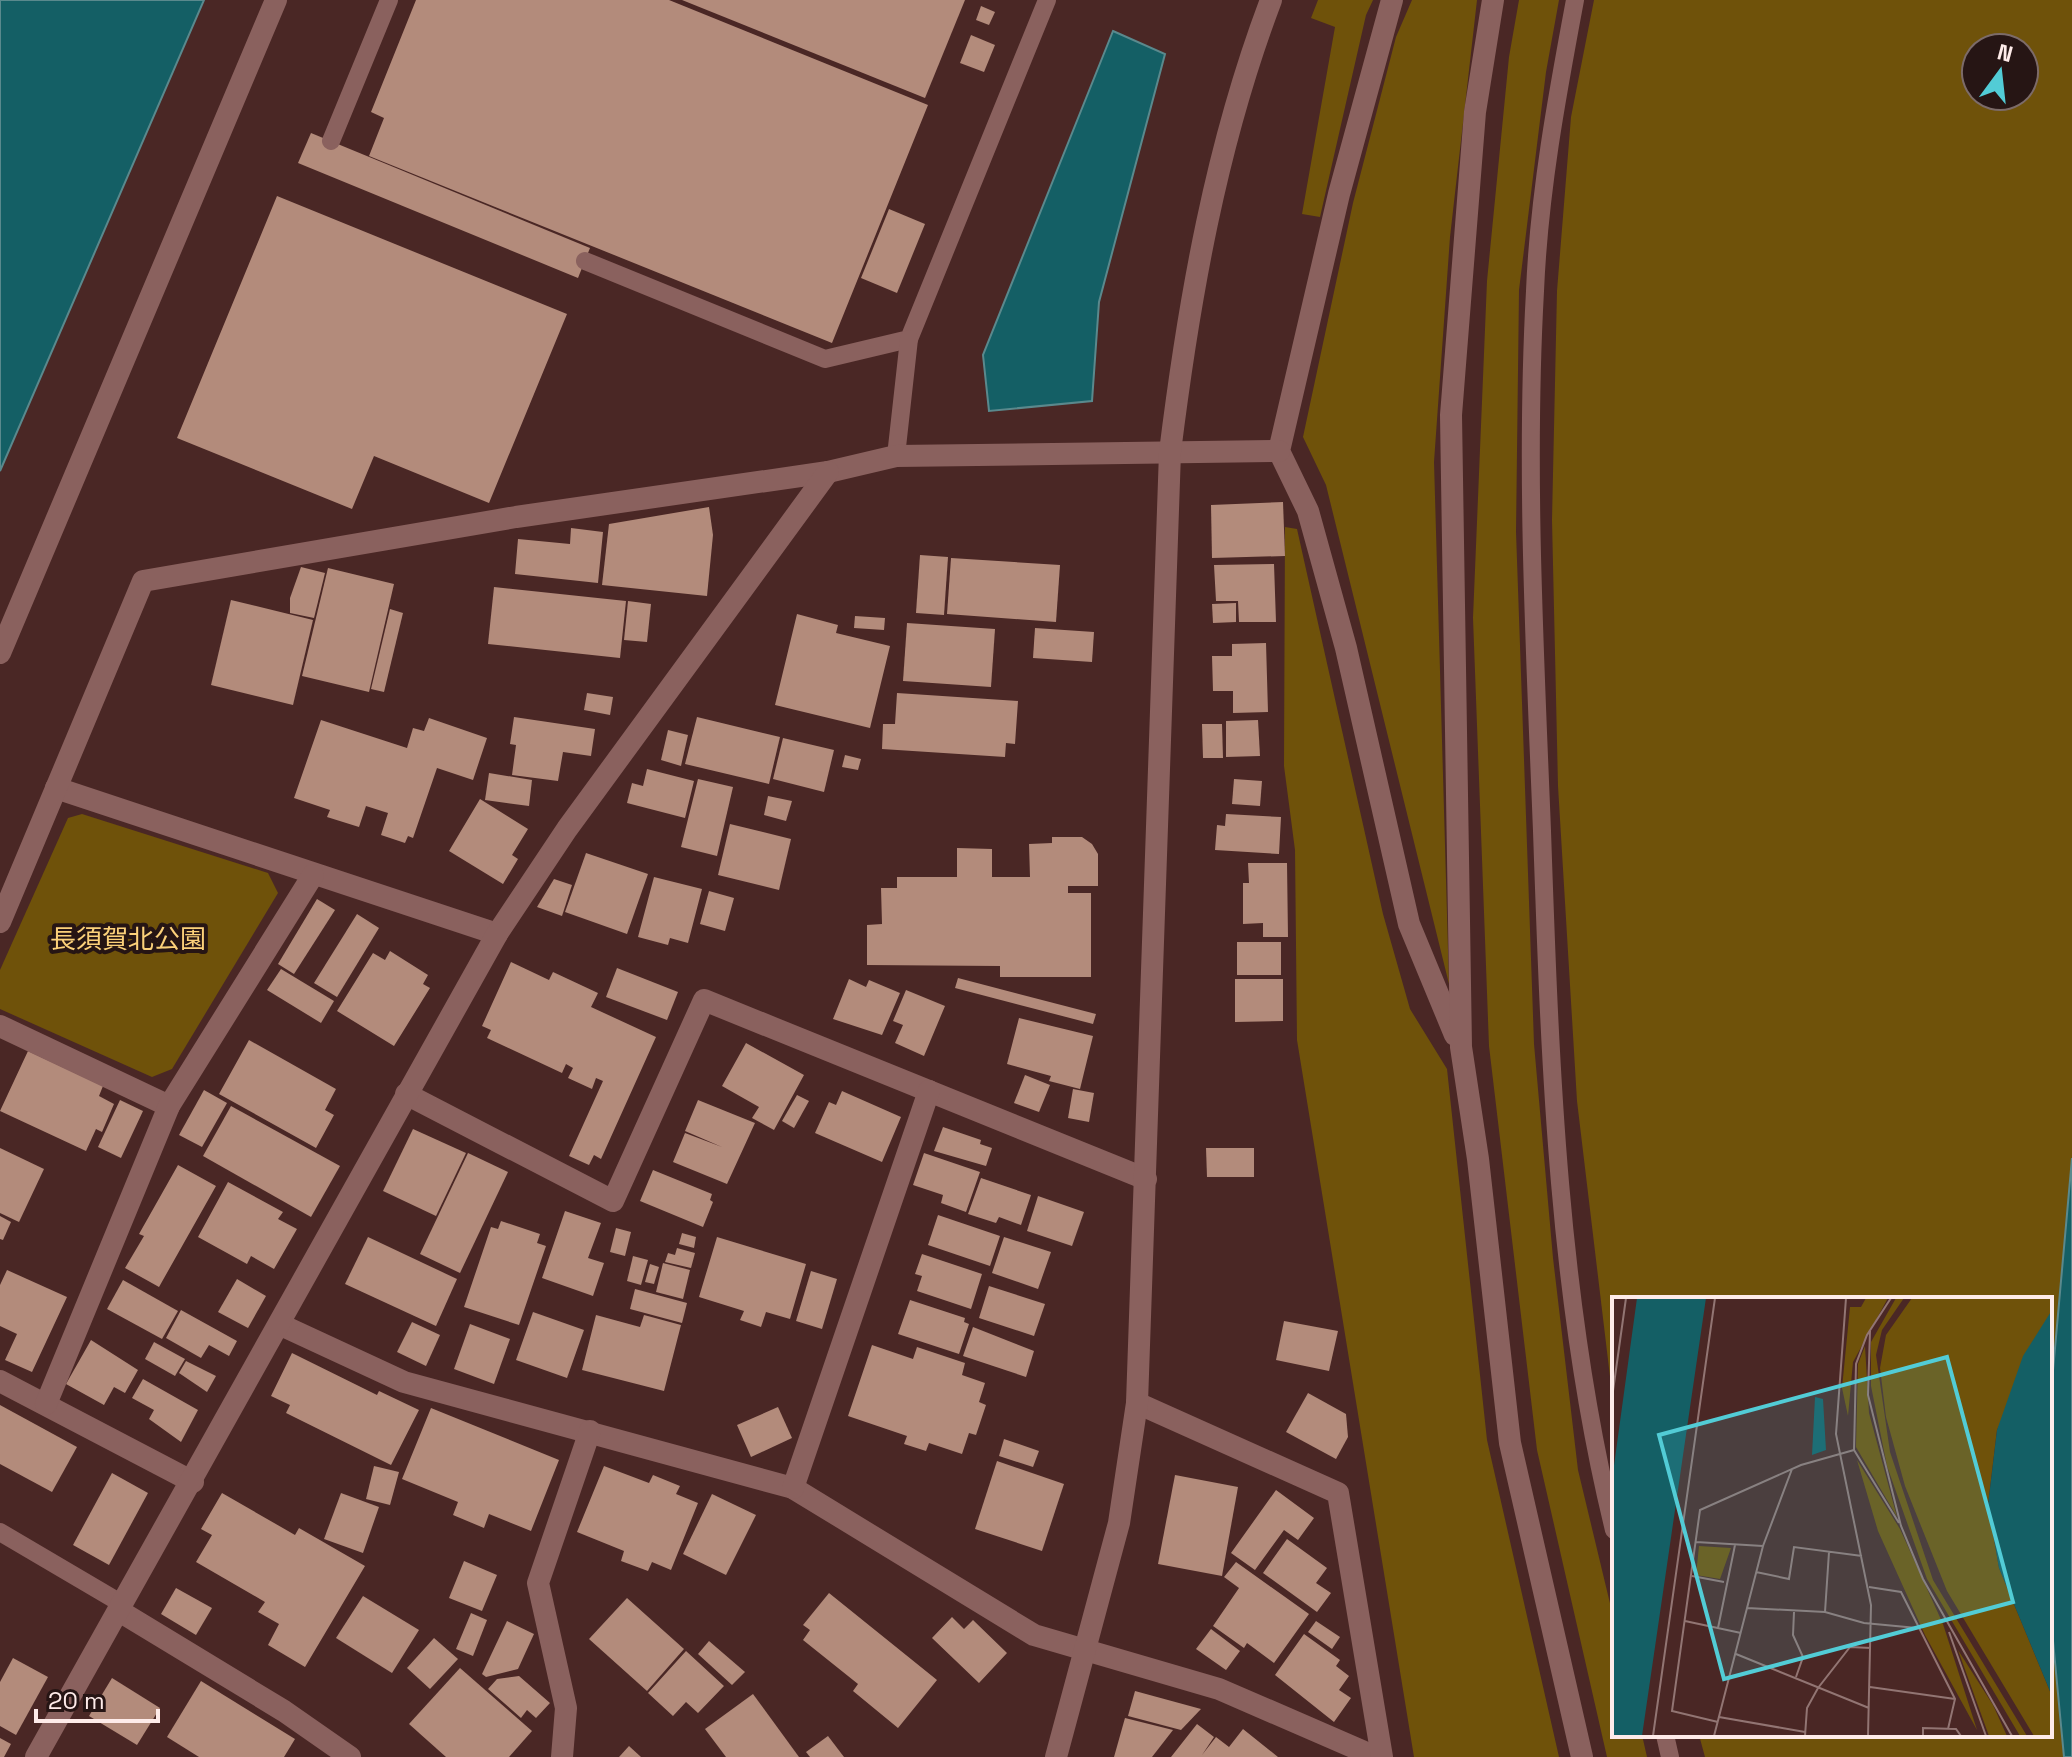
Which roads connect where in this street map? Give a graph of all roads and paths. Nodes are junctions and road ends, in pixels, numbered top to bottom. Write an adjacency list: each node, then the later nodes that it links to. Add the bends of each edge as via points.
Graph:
1 (276, 0): 15 (street)
2 (389, 0): 8 (lane)
3 (1047, 0): 10 (lane)
4 (1271, 0): 12 (street, via 1222,159 1187,312)
5 (1392, 0): 11 (street, via 1339,194)
6 (1493, 0): 21 (street, via 1475,112 1451,415)
7 (1575, 0): 33 (lane, via 1554,112 1535,289 1531,534 1550,1048 1567,1252 1597,1462)
8 (331, 141)
9 (585, 261): 10 (lane, via 825,359)
10 (909, 339): 13 (lane)
11 (1279, 451): 12 (street); 21 (street, via 1313,526 1409,924)
12 (1170, 452): 13 (street); 25 (street)
13 (896, 456): 14 (street)
14 (828, 472): 16 (street, via 516,517 143,581); 19 (street)
15 (0, 653)
16 (56, 788): 17 (street); 18 (street)
17 (313, 875): 19 (street); 24 (street)
18 (0, 922)
19 (497, 934): 23 (street)
20 (0, 1026): 24 (street)
21 (1461, 1047): 44 (street, via 1510,1443)
22 (929, 1091): 23 (street, via 704,1000 613,1201); 25 (street); 32 (street)
23 (406, 1094): 26 (street)
24 (169, 1106): 29 (street)
25 (1146, 1179): 28 (street)
26 (281, 1325): 30 (street, via 404,1382); 31 (street)
27 (0, 1381): 29 (street)
28 (1137, 1403): 36 (street, via 1119,1523); 43 (street, via 1338,1493)
29 (46, 1404): 31 (street)
30 (590, 1431): 32 (street); 40 (street, via 538,1583 566,1708)
31 (193, 1482): 35 (street)
32 (793, 1488): 36 (street, via 1034,1635)
33 (1612, 1522)
34 (0, 1532): 35 (lane)
35 (122, 1609): 38 (street); 39 (street)
36 (1085, 1653): 41 (street); 42 (street, via 1219,1689)
37 (1665, 1737): 45 (lane)
38 (36, 1757)
39 (350, 1757)
40 (562, 1757)
41 (1056, 1757)
42 (1376, 1757)
43 (1382, 1757)
44 (1582, 1757)
45 (1670, 1757)

